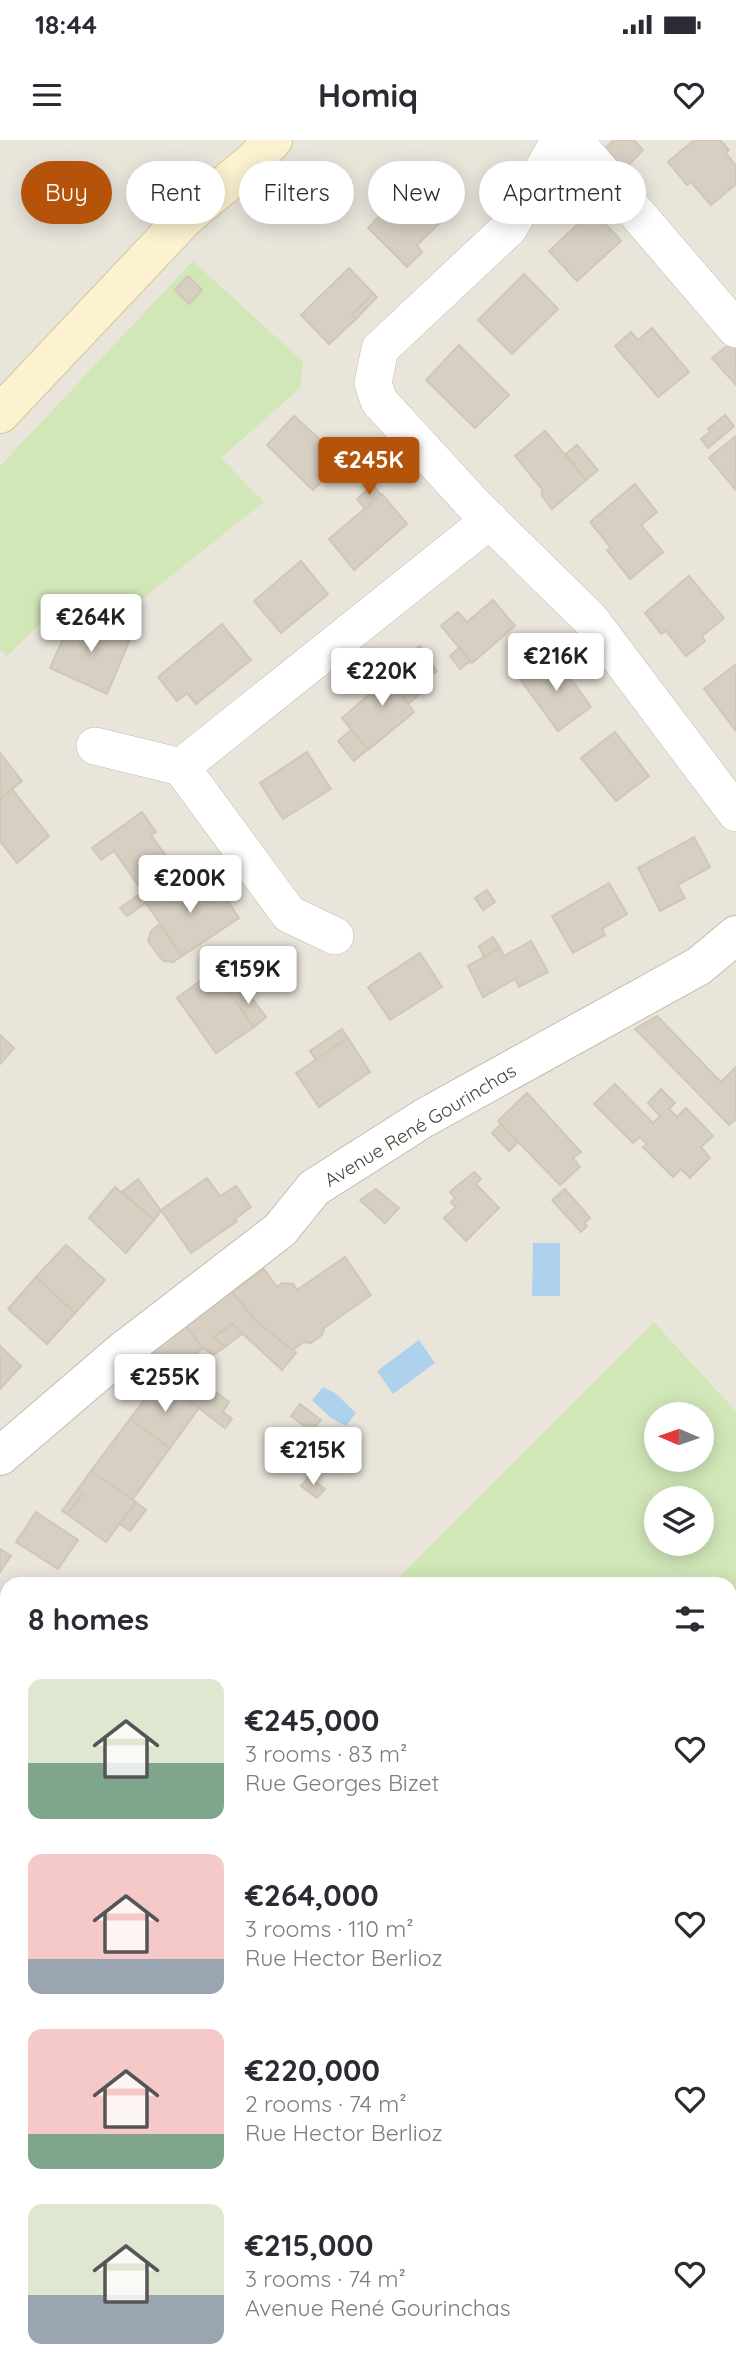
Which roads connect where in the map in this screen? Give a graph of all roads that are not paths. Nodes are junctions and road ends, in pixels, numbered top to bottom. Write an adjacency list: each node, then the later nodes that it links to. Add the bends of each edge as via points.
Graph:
1 (273, 140): 5 (main road, via 185,218)
2 (561, 140): 6 (street, via 509,228 380,349 373,383 379,401)
3 (574, 140): 4 (street)
4 (736, 329)
5 (0, 414)
6 (490, 520): 8 (street); 9 (street, via 591,620)
7 (94, 747): 8 (street)
8 (181, 767): 11 (street, via 289,914)
9 (736, 813)
10 (736, 935): 12 (street, Avenue René Gourinchas, via 699,966 424,1118 314,1188 280,1230 124,1350)
11 (335, 936)
12 (0, 1456)

